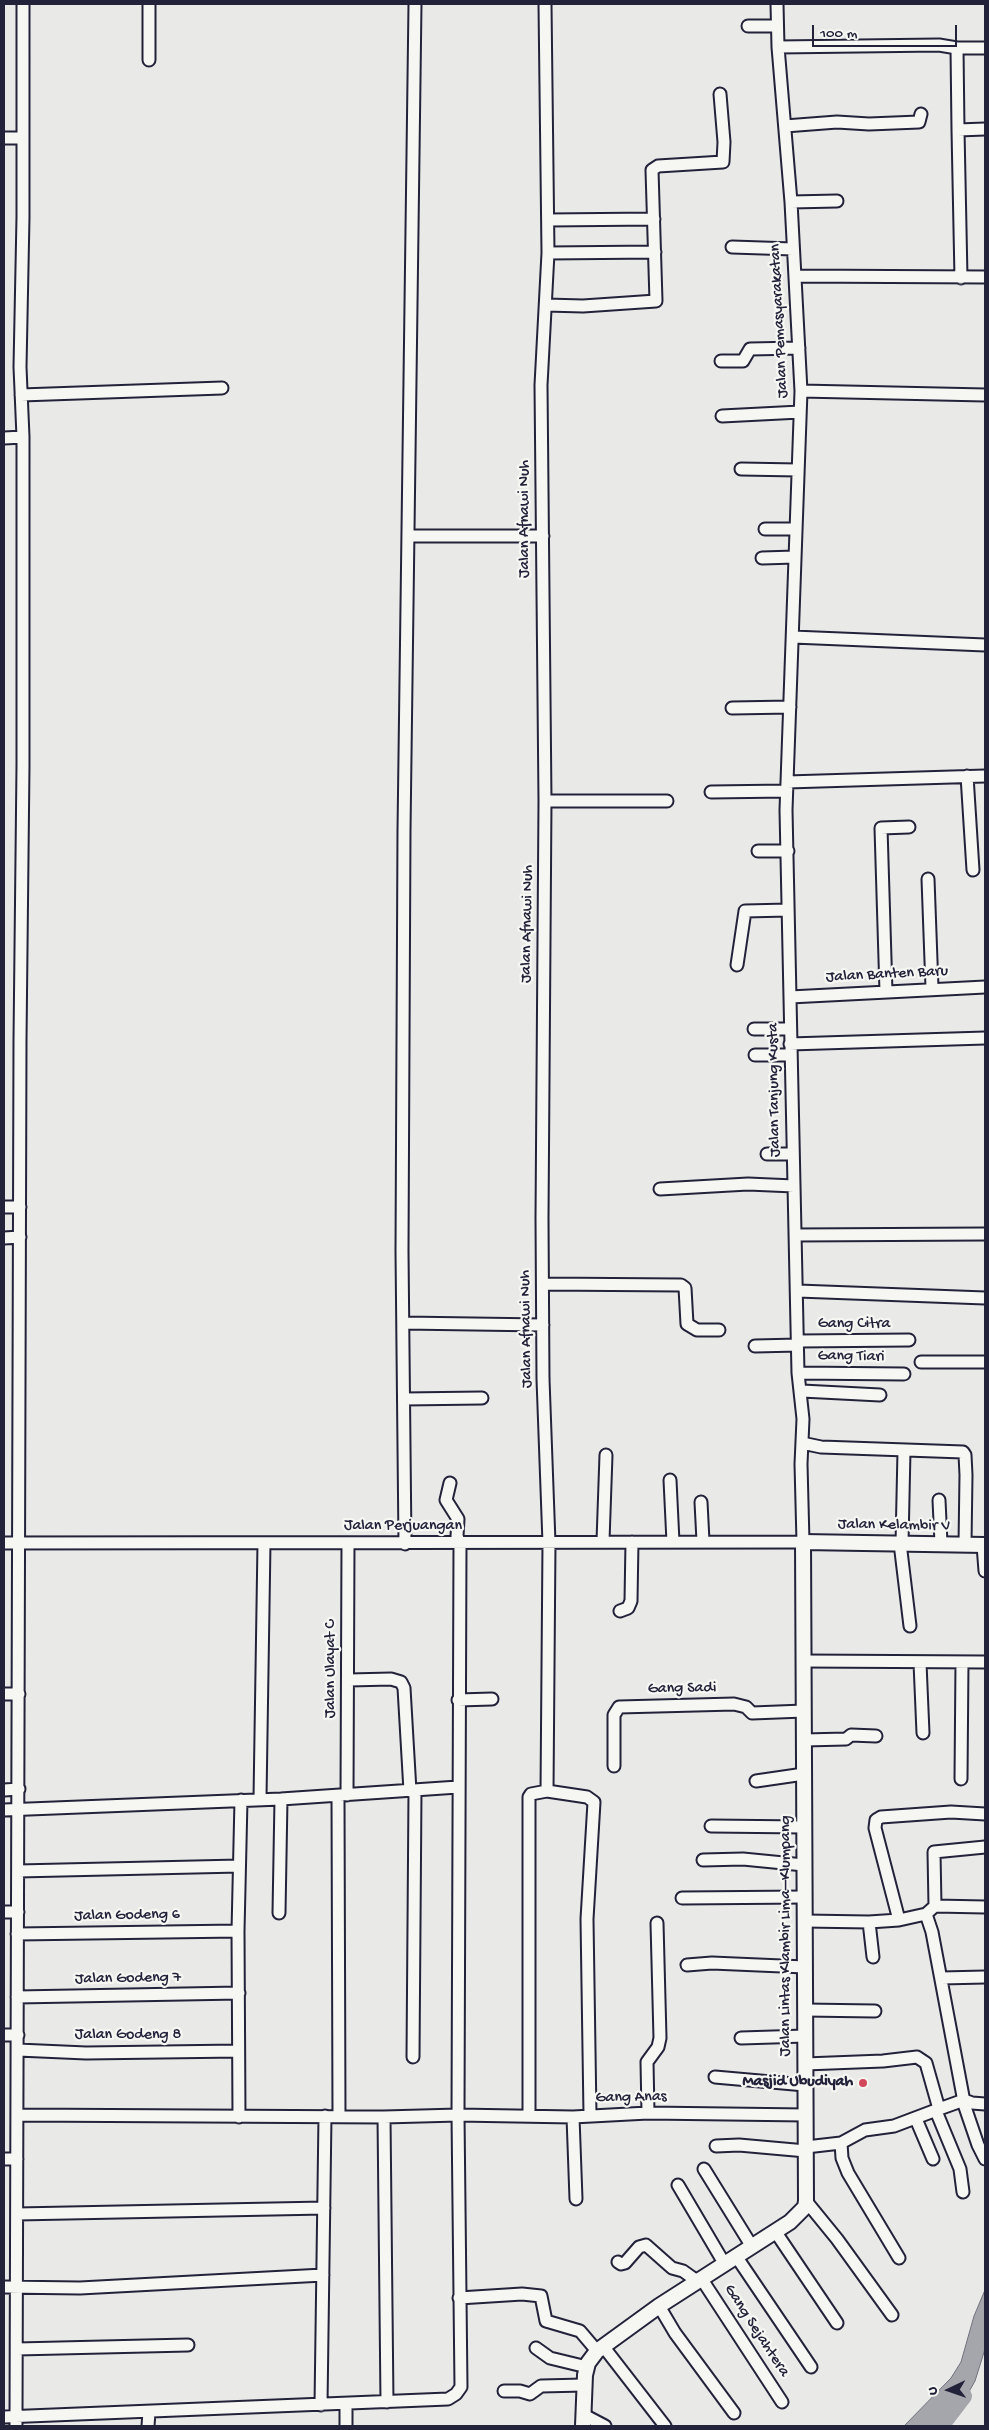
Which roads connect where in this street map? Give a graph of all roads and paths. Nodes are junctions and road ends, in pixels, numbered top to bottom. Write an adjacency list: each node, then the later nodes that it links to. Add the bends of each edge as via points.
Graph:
1 (23, 4): 18 (street)
2 (149, 4): 11 (street)
3 (415, 4): 45 (street)
4 (545, 4): 22 (street, Jalan Afnawi Nuh)
5 (777, 4): 7 (street, Jalan Pemasyarakatan)
6 (748, 26): 7 (street)
7 (778, 26): 8 (street, Jalan Pemasyarakatan)
8 (778, 47): 9 (street, via 939,45); 14 (street, Jalan Pemasyarakatan)
9 (957, 48): 10 (street); 16 (street)
10 (985, 48)
11 (149, 60)
12 (720, 94): 21 (street, via 723,162 658,166 652,170)
13 (922, 114): 14 (street, via 918,122)
14 (785, 126): 20 (street, Jalan Pemasyarakatan)
15 (985, 129): 16 (street)
16 (958, 130): 29 (street)
17 (4, 138): 18 (street)
18 (23, 138): 35 (street)
19 (837, 201): 20 (street)
20 (791, 202): 24 (street, Jalan Pemasyarakatan)
21 (654, 219): 22 (street); 25 (street)
22 (548, 220): 26 (street, Jalan Afnawi Nuh)
23 (732, 247): 24 (street)
24 (793, 249): 27 (street, Jalan Pemasyarakatan)
25 (655, 252): 26 (street); 30 (street, via 657,297 654,302)
26 (548, 253): 30 (street, Jalan Afnawi Nuh)
27 (795, 276): 29 (street); 31 (street, Jalan Pemasyarakatan)
28 (985, 277): 29 (street)
29 (961, 278)
30 (546, 305): 46 (street, Jalan Afnawi Nuh, via 541,385)
31 (799, 348): 32 (street, via 750,349 743,361); 34 (street, Jalan Pemasyarakatan)
32 (721, 362)
33 (222, 388): 35 (street)
34 (801, 391): 36 (street); 37 (street, Jalan Pemasyarakatan)
35 (21, 395): 39 (street)
36 (985, 395)
37 (800, 412): 38 (street); 42 (street, Jalan Pemasyarakatan)
38 (722, 416)
39 (23, 437): 40 (street); 80 (street)
40 (4, 438)
41 (741, 469): 42 (street)
42 (798, 470): 44 (street, Jalan Pemasyarakatan)
43 (765, 528): 44 (street)
44 (796, 528): 47 (street, Jalan Pemasyarakatan)
45 (408, 536): 46 (street); 88 (street, via 402,1124)
46 (542, 536): 57 (street, Jalan Afnawi Nuh)
47 (795, 557): 48 (street); 49 (street, Jalan Pemasyarakatan)
48 (762, 558)
49 (793, 637): 50 (street); 51 (street, Jalan Tanjung Kusta)
50 (985, 645)
51 (790, 707): 52 (street); 55 (street, Jalan Tanjung Kusta)
52 (732, 708)
53 (967, 776): 54 (street); 55 (street); 62 (street)
54 (985, 776)
55 (787, 786): 56 (street); 61 (street, Jalan Tanjung Kusta)
56 (711, 792)
57 (545, 801): 58 (street); 85 (street, Jalan Afnawi Nuh)
58 (667, 801)
59 (909, 826): 68 (street, via 878,828)
60 (758, 851): 61 (street)
61 (788, 851): 64 (street, Jalan Tanjung Kusta)
62 (973, 870)
63 (928, 879): 67 (street)
64 (788, 910): 65 (street, via 745,911); 69 (street, Jalan Tanjung Kusta)
65 (737, 965)
66 (985, 987): 67 (street, Jalan Banten Baru)
67 (932, 988): 68 (street, Jalan Banten Baru)
68 (886, 992): 69 (street, Jalan Banten Baru)
69 (790, 997): 71 (street, Jalan Tanjung Kusta)
70 (754, 1029): 71 (street)
71 (790, 1029): 73 (street, Jalan Tanjung Kusta)
72 (985, 1038): 73 (street)
73 (790, 1050): 74 (street); 76 (street, Jalan Tanjung Kusta)
74 (755, 1055)
75 (767, 1154): 76 (street)
76 (793, 1154): 77 (street, Jalan Tanjung Kusta)
77 (794, 1186): 78 (street, via 748,1184); 82 (street, Jalan Tanjung Kusta)
78 (660, 1189)
79 (4, 1207): 80 (street)
80 (20, 1207): 83 (street)
81 (985, 1234): 82 (street)
82 (796, 1235): 86 (street, Jalan Tanjung Kusta)
83 (20, 1237): 84 (street); 115 (street)
84 (4, 1238)
85 (543, 1284): 89 (street, Jalan Afnawi Nuh); 90 (street, via 681,1286 684,1288 687,1324 697,1330)
86 (798, 1292): 87 (street); 92 (street, Jalan Tanjung Kusta)
87 (985, 1298)
88 (404, 1323): 89 (street); 101 (street)
89 (543, 1325): 118 (street, Jalan Afnawi Nuh)
90 (719, 1330)
91 (910, 1340): 92 (street, Gang Citra)
92 (798, 1343): 93 (street, Gang Citra); 96 (street, Jalan Tanjung Kusta)
93 (754, 1346)
94 (921, 1362): 95 (street)
95 (985, 1362)
96 (798, 1373): 97 (street, Gang Tiari); 98 (street, Jalan Tanjung Kusta)
97 (904, 1374)
98 (802, 1391): 99 (street); 102 (street, Jalan Tanjung Kusta)
99 (880, 1395)
100 (482, 1398): 101 (street)
101 (404, 1399): 121 (street)
102 (802, 1443): 103 (street); 113 (street, Jalan Tanjung Kusta)
103 (904, 1451): 119 (street); 123 (street, via 964,1453)
104 (606, 1455): 109 (street)
105 (670, 1480): 112 (street)
106 (450, 1483): 122 (street, via 446,1500 458,1519)
107 (939, 1500): 120 (street)
108 (701, 1502): 110 (street)
109 (603, 1541): 111 (street, Jalan Perjuangan); 118 (street, Jalan Perjuangan)
110 (703, 1541): 112 (street, Jalan Perjuangan); 113 (street, Jalan Perjuangan)
111 (632, 1542): 112 (street, Jalan Perjuangan); 126 (street, via 631,1601 628,1608)
112 (673, 1542)
113 (803, 1542): 119 (main road, Jalan Kelambir V); 128 (main road, Jalan Lintas Klambir Lima–Klumpang)
114 (4, 1543): 115 (street, Jalan Perjuangan)
115 (19, 1543): 116 (street, Jalan Perjuangan); 134 (street)
116 (264, 1543): 117 (street, Jalan Perjuangan); 151 (street)
117 (348, 1543): 121 (street, Jalan Perjuangan); 132 (street, Jalan Ulayat C)
118 (549, 1543): 122 (street, Jalan Perjuangan); 149 (street, Jalan Afnawi Nuh)
119 (901, 1543): 120 (main road, Jalan Kelambir V); 127 (street)
120 (941, 1543): 123 (main road, Jalan Kelambir V)
121 (405, 1544): 122 (street, Jalan Perjuangan)
122 (460, 1544): 136 (street)
123 (965, 1544): 124 (main road, Jalan Kelambir V)
124 (984, 1545): 125 (street)
125 (985, 1571)
126 (620, 1611)
127 (910, 1626)
128 (803, 1661): 131 (street); 137 (main road, Jalan Lintas Klambir Lima–Klumpang)
129 (962, 1662): 130 (street); 131 (street); 143 (street)
130 (985, 1662)
131 (920, 1663): 138 (street)
132 (349, 1680): 148 (street, via 391,1679 401,1682); 150 (street, Jalan Ulayat C)
133 (4, 1694): 134 (street)
134 (19, 1694): 146 (street)
135 (492, 1699): 136 (street)
136 (458, 1700): 145 (street)
137 (804, 1711): 140 (main road, Jalan Lintas Klambir Lima–Klumpang); 141 (street, Gang Sadi, via 752,1713 746,1707 734,1704 619,1707 614,1715)
138 (922, 1733)
139 (876, 1736): 140 (street)
140 (804, 1740): 142 (main road, Jalan Lintas Klambir Lima–Klumpang)
141 (614, 1766)
142 (804, 1774): 144 (street); 158 (main road, Jalan Lintas Klambir Lima–Klumpang)
143 (961, 1779)
144 (756, 1781)
145 (458, 1787): 148 (street); 201 (street)
146 (19, 1789): 147 (street); 154 (street)
147 (4, 1790)
148 (412, 1791): 150 (street); 193 (street)
149 (547, 1791): 202 (street, via 531,1794 529,1798); 203 (street, via 587,1797 594,1802 587,1919)
150 (343, 1795): 152 (street); 207 (street, Jalan Ulayat C)
151 (260, 1798): 152 (street); 153 (street)
152 (281, 1799): 170 (street)
153 (241, 1800): 154 (street); 162 (street)
154 (19, 1809): 155 (street); 163 (street)
155 (4, 1810)
156 (985, 1814): 172 (street, via 889,1815 876,1820 877,1835)
157 (711, 1826): 158 (street)
158 (804, 1827): 161 (main road, Jalan Lintas Klambir Lima–Klumpang)
159 (985, 1847): 166 (street, via 934,1852)
160 (703, 1860): 161 (street, via 743,1859)
161 (804, 1864): 164 (main road, Jalan Lintas Klambir Lima–Klumpang)
162 (239, 1866): 163 (street); 176 (street)
163 (18, 1871): 169 (street)
164 (804, 1896): 165 (street); 173 (main road, Jalan Lintas Klambir Lima–Klumpang)
165 (682, 1898)
166 (935, 1906): 167 (street); 171 (street)
167 (985, 1907)
168 (4, 1912): 169 (street)
169 (18, 1912): 177 (street)
170 (279, 1913)
171 (926, 1914): 172 (street); 182 (street)
172 (900, 1920): 174 (street)
173 (805, 1921): 174 (street); 180 (main road, Jalan Lintas Klambir Lima–Klumpang)
174 (870, 1922): 178 (street)
175 (657, 1923): 200 (street, via 660,2038 658,2047 647,2062)
176 (238, 1931): 177 (street, Jalan Godeng 6); 183 (street)
177 (17, 1934): 184 (street)
178 (873, 1957)
179 (687, 1965): 180 (street)
180 (805, 1967): 185 (main road, Jalan Lintas Klambir Lima–Klumpang)
181 (985, 1977): 182 (street)
182 (941, 1978): 197 (street)
183 (238, 1994): 184 (street, Jalan Godeng 7); 192 (street)
184 (17, 1997): 188 (street)
185 (805, 2010): 186 (street); 189 (main road, Jalan Lintas Klambir Lima–Klumpang)
186 (875, 2010)
187 (4, 2035): 188 (street)
188 (18, 2035): 191 (street)
189 (805, 2036): 190 (street); 194 (main road, Jalan Lintas Klambir Lima–Klumpang)
190 (741, 2038)
191 (18, 2050): 192 (street, Jalan Godeng 8, via 86,2053); 205 (street)
192 (238, 2051): 208 (street)
193 (414, 2057)
194 (805, 2064): 196 (main road, Jalan Lintas Klambir Lima–Klumpang); 199 (street, via 917,2057 926,2063)
195 (715, 2077): 196 (street)
196 (805, 2085): 204 (main road, Jalan Lintas Klambir Lima–Klumpang)
197 (964, 2100): 198 (street); 199 (street); 218 (street)
198 (985, 2104)
199 (938, 2110): 211 (street); 221 (street, via 957,2161)
200 (648, 2113): 203 (street, Gang Anas); 204 (street, Gang Anas)
201 (458, 2115): 202 (street, Gang Anas); 209 (street, Gang Anas); 235 (street)
202 (529, 2115): 210 (street, Gang Anas)
203 (590, 2115): 210 (street, Gang Anas)
204 (806, 2115): 214 (main road, Jalan Lintas Klambir Lima–Klumpang)
205 (18, 2116): 208 (street, Gang Anas); 216 (street)
206 (325, 2116): 207 (street, Gang Anas); 208 (street, Gang Anas); 224 (street)
207 (339, 2116): 209 (street, Gang Anas)
208 (239, 2117)
209 (384, 2117): 247 (street)
210 (573, 2117): 222 (street)
211 (916, 2119): 212 (street, via 888,2128 866,2130); 217 (street)
212 (841, 2143): 214 (street); 228 (street, via 848,2173)
213 (716, 2146): 214 (street)
214 (806, 2149): 223 (main road, Jalan Lintas Klambir Lima–Klumpang)
215 (4, 2159): 216 (street)
216 (18, 2159): 225 (street)
217 (933, 2159)
218 (985, 2159)
219 (704, 2169): 227 (street)
220 (678, 2185): 229 (street)
221 (963, 2192)
222 (576, 2199)
223 (806, 2201): 226 (main road, via 797,2216); 237 (street, via 838,2239)
224 (324, 2208): 225 (street); 231 (street)
225 (17, 2214): 234 (street)
226 (775, 2231): 227 (main road); 238 (street)
227 (751, 2245): 229 (main road)
228 (899, 2258)
229 (730, 2259): 232 (main road); 244 (street)
230 (618, 2262): 232 (street, via 625,2263 646,2244 672,2268)
231 (323, 2275): 234 (street, via 80,2288); 249 (street)
232 (699, 2280): 236 (main road); 248 (street, Gang Sejahtera)
233 (4, 2287): 234 (street)
234 (17, 2287): 242 (street)
235 (459, 2298): 241 (street, via 541,2296 546,2320 580,2330); 247 (street, via 459,2392 448,2399)
236 (659, 2306): 241 (main road); 252 (street, via 674,2332)
237 (892, 2315)
238 (837, 2322)
239 (188, 2345): 242 (street)
240 (536, 2348): 243 (street, via 550,2358)
241 (600, 2348): 243 (main road); 260 (street)
242 (18, 2349): 256 (street)
243 (587, 2366): 245 (main road)
244 (811, 2367)
245 (584, 2385): 246 (street, via 541,2386 530,2394); 254 (main road)
246 (504, 2390)
247 (387, 2402): 250 (street)
248 (782, 2402)
249 (321, 2405): 250 (street); 251 (street)
250 (346, 2405): 258 (street)
251 (148, 2412): 255 (street); 257 (street)
252 (734, 2413)
253 (4, 2417): 256 (street)
254 (584, 2420): 259 (street)
255 (86, 2421): 256 (street)
256 (16, 2422)
257 (148, 2426)
258 (346, 2426)
259 (605, 2426)
260 (665, 2426)

